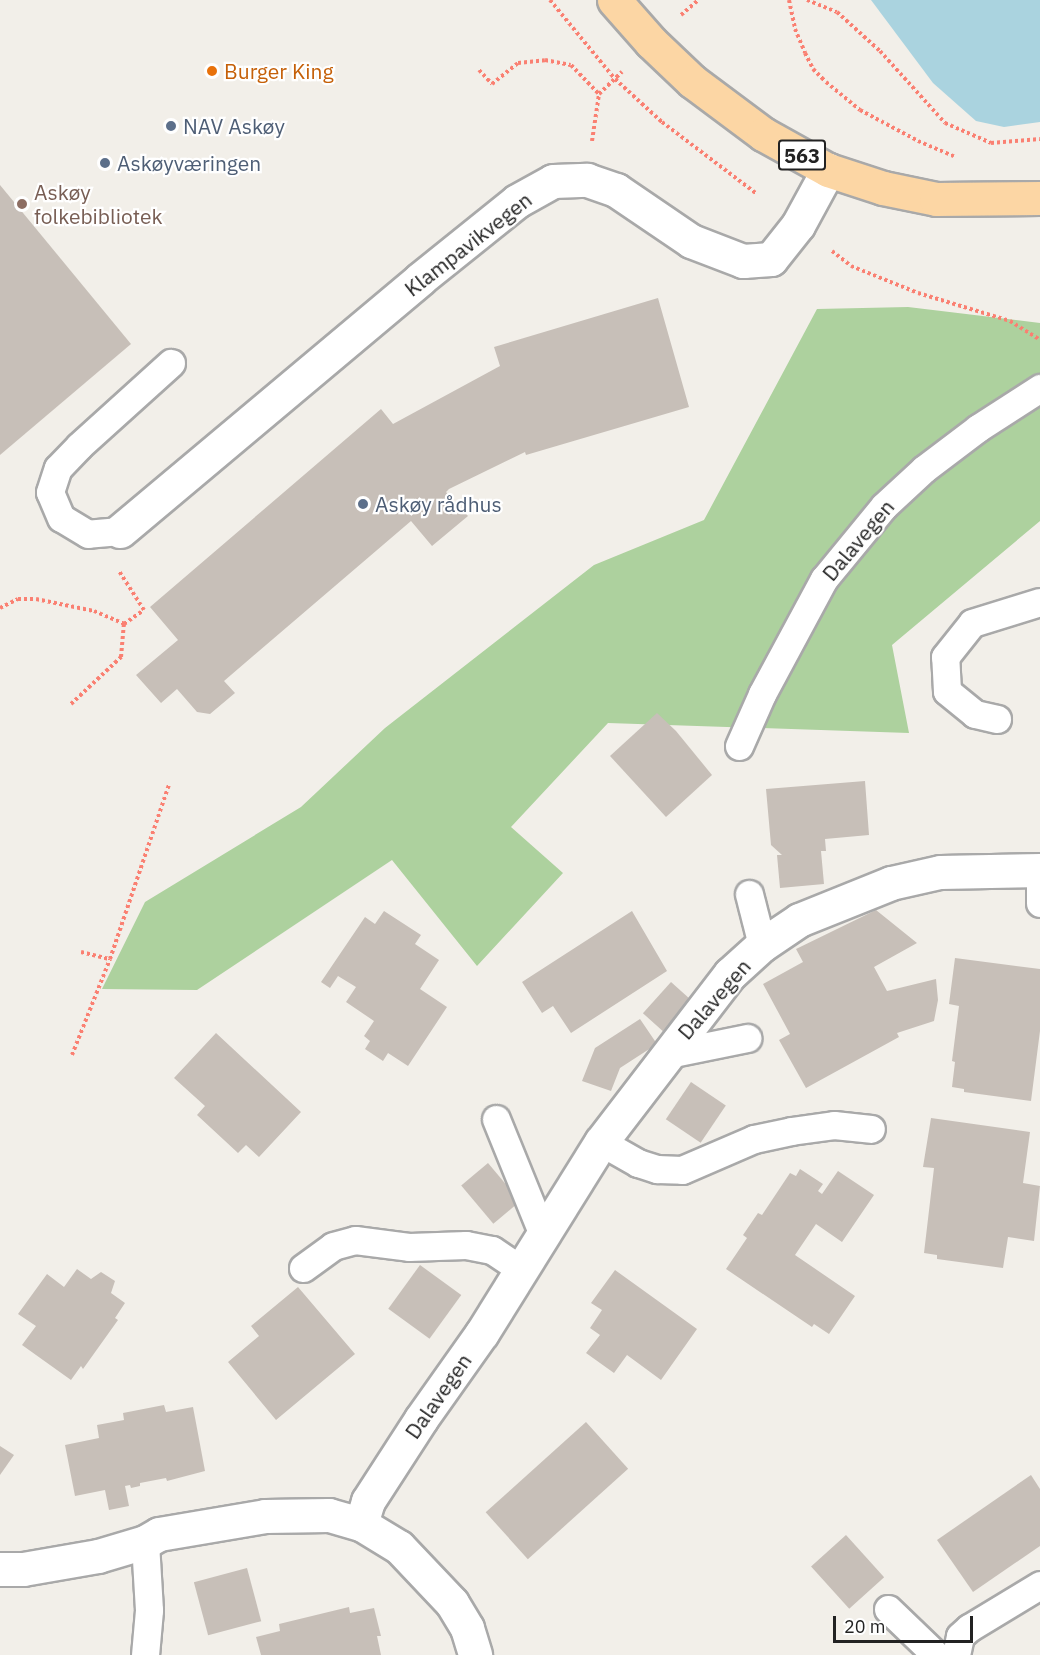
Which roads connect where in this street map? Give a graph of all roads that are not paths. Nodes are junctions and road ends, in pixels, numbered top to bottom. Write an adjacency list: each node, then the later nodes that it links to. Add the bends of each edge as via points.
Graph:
1 (614, 0): 2 (main road, 563, via 651,42 701,88 763,134)
2 (828, 170): 3 (main road, 563, via 883,188 936,199); 6 (street, Klampavikvegen, via 798,225 771,259 743,261 691,242 616,190 587,180 553,182 518,201)
3 (1040, 198)
4 (171, 363): 6 (lane, via 58,468 50,492 61,518 88,534)
5 (1040, 388): 9 (lane, Dalavegen, via 978,428 884,506 824,579 762,694)
6 (107, 532)
7 (1040, 602): 8 (lane, via 972,623 945,657 947,691 975,714)
8 (997, 719)
9 (739, 746)
10 (1040, 870): 14 (street, Dalavegen, via 940,872 891,883 799,920)
11 (1040, 886): 13 (lane)
12 (749, 894): 14 (lane, Dalavegen)
13 (1040, 903)
14 (762, 945): 16 (street, Dalavegen, via 730,974)
15 (747, 1038): 16 (lane, Dalavegen)
16 (668, 1054): 19 (street, Dalavegen)
17 (496, 1119): 20 (lane)
18 (871, 1130): 19 (lane, via 834,1125 753,1139 682,1170 638,1163)
19 (601, 1142): 20 (street, Dalavegen)
20 (544, 1237): 22 (street, Dalavegen)
21 (303, 1268): 22 (lane, via 333,1246 355,1240 410,1247 466,1245 492,1250)
22 (522, 1270): 23 (street, Dalavegen, via 368,1501)
23 (361, 1524): 24 (street, via 329,1515 265,1516 159,1534); 29 (street, via 399,1547 431,1578 452,1603)
24 (145, 1542): 25 (street, via 98,1556 23,1569); 28 (lane, via 149,1610)
25 (0, 1569)
26 (1040, 1585): 31 (lane, via 969,1628 960,1636)
27 (888, 1609): 30 (lane)
28 (145, 1655)
29 (475, 1655)
30 (936, 1655)
31 (956, 1655)

